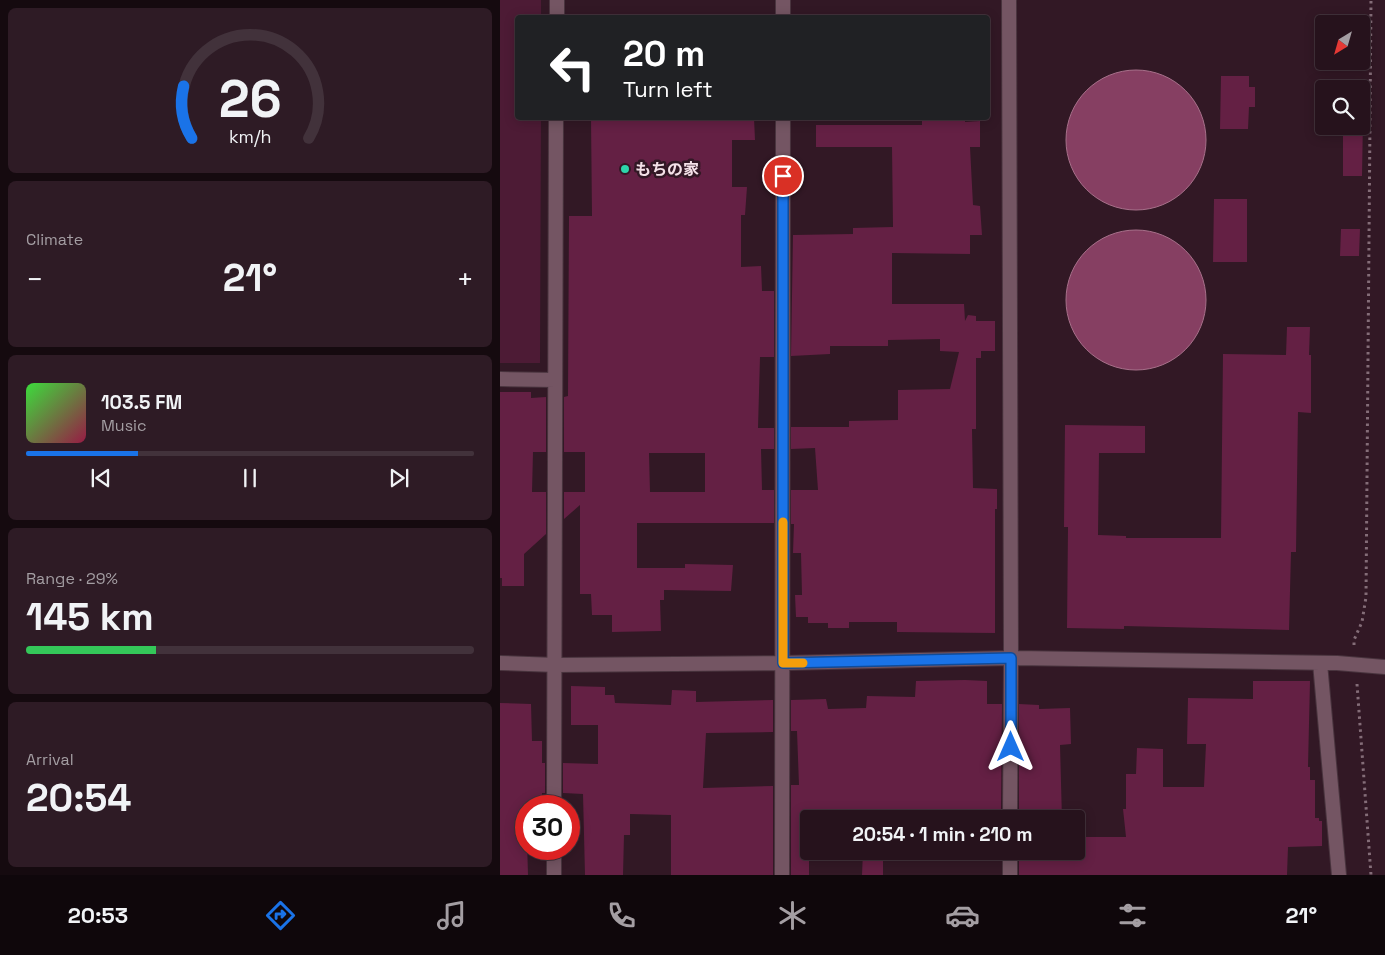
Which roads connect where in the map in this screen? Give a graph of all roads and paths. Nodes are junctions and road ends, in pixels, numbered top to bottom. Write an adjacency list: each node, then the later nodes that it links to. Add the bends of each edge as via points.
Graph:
1 (557, 0): 5 (street)
2 (783, 0): 6 (street)
3 (1009, 0): 11 (street)
4 (1371, 0): 15 (path, via 1366,597 1362,622 1354,640)
5 (556, 15)
6 (783, 15)
7 (556, 120): 10 (street)
8 (783, 120): 14 (street)
9 (500, 379): 10 (street)
10 (555, 380): 16 (street)
11 (1011, 658): 12 (street); 14 (street); 19 (street)
12 (1320, 662): 15 (street); 25 (street)
13 (500, 663): 16 (street)
14 (783, 663): 16 (street); 23 (street)
15 (1355, 664): 17 (street); 26 (path)
16 (556, 665): 18 (street)
17 (1385, 667)
18 (554, 795)
19 (1010, 810)
20 (554, 860): 22 (street)
21 (1010, 860): 24 (street)
22 (554, 875)
23 (782, 875)
24 (1010, 875)
25 (1339, 875)
26 (1371, 875)

